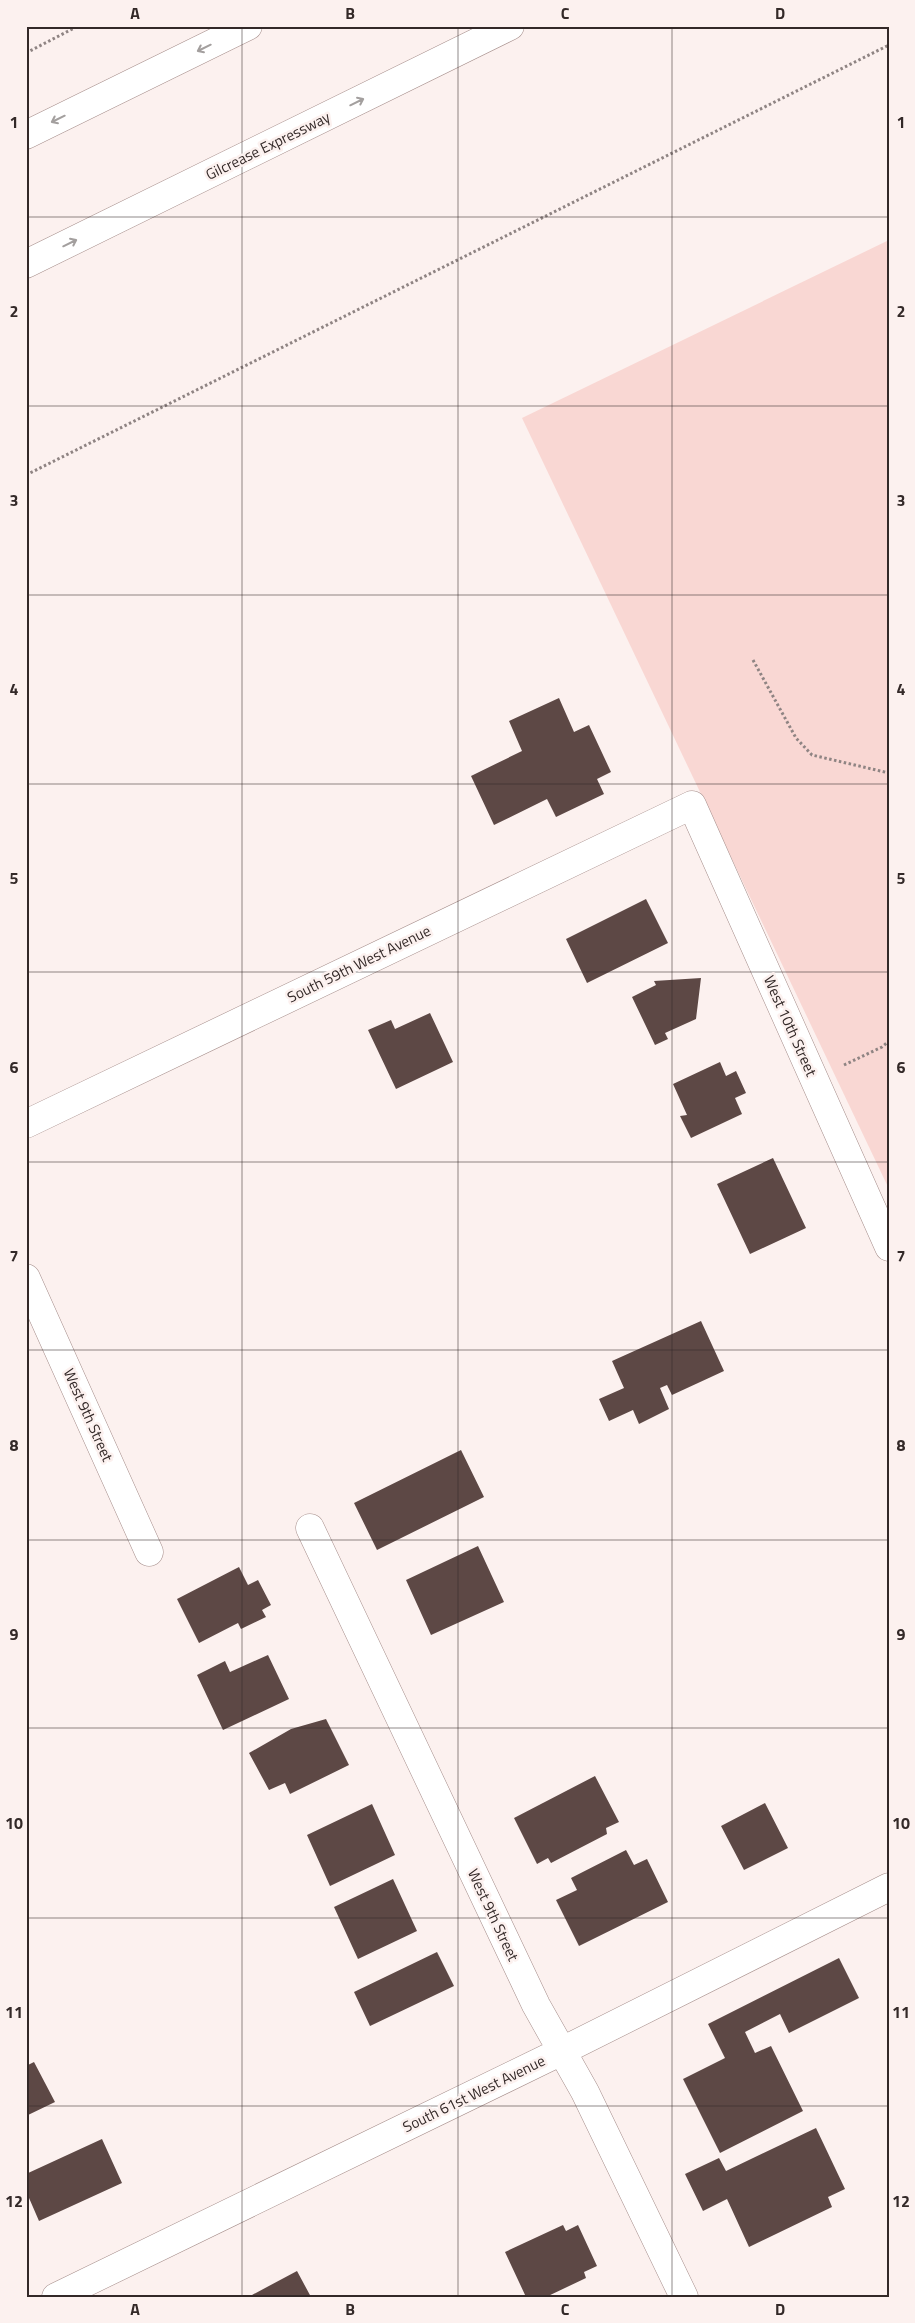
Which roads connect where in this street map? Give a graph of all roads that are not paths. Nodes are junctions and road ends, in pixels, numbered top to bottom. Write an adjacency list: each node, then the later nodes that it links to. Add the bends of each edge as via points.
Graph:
1 (248, 26): 3 (main road, one-way to 3)
2 (510, 26): 4 (main road, Gilcrease Expressway, one-way to 2)
3 (26, 135)
4 (26, 264)
5 (692, 805): 6 (main road, South 59th West Avenue); 7 (main road, West 10th Street)
6 (26, 1124)
7 (889, 1248)
8 (26, 1278): 10 (main road, West 9th Street)
9 (310, 1528): 12 (main road, West 9th Street, via 536,2005)
10 (149, 1552)
11 (889, 1887): 12 (main road, South 61st West Avenue)
12 (562, 2051): 13 (main road, South 61st West Avenue); 14 (main road, West 9th Street)
13 (56, 2297)
14 (684, 2297)

